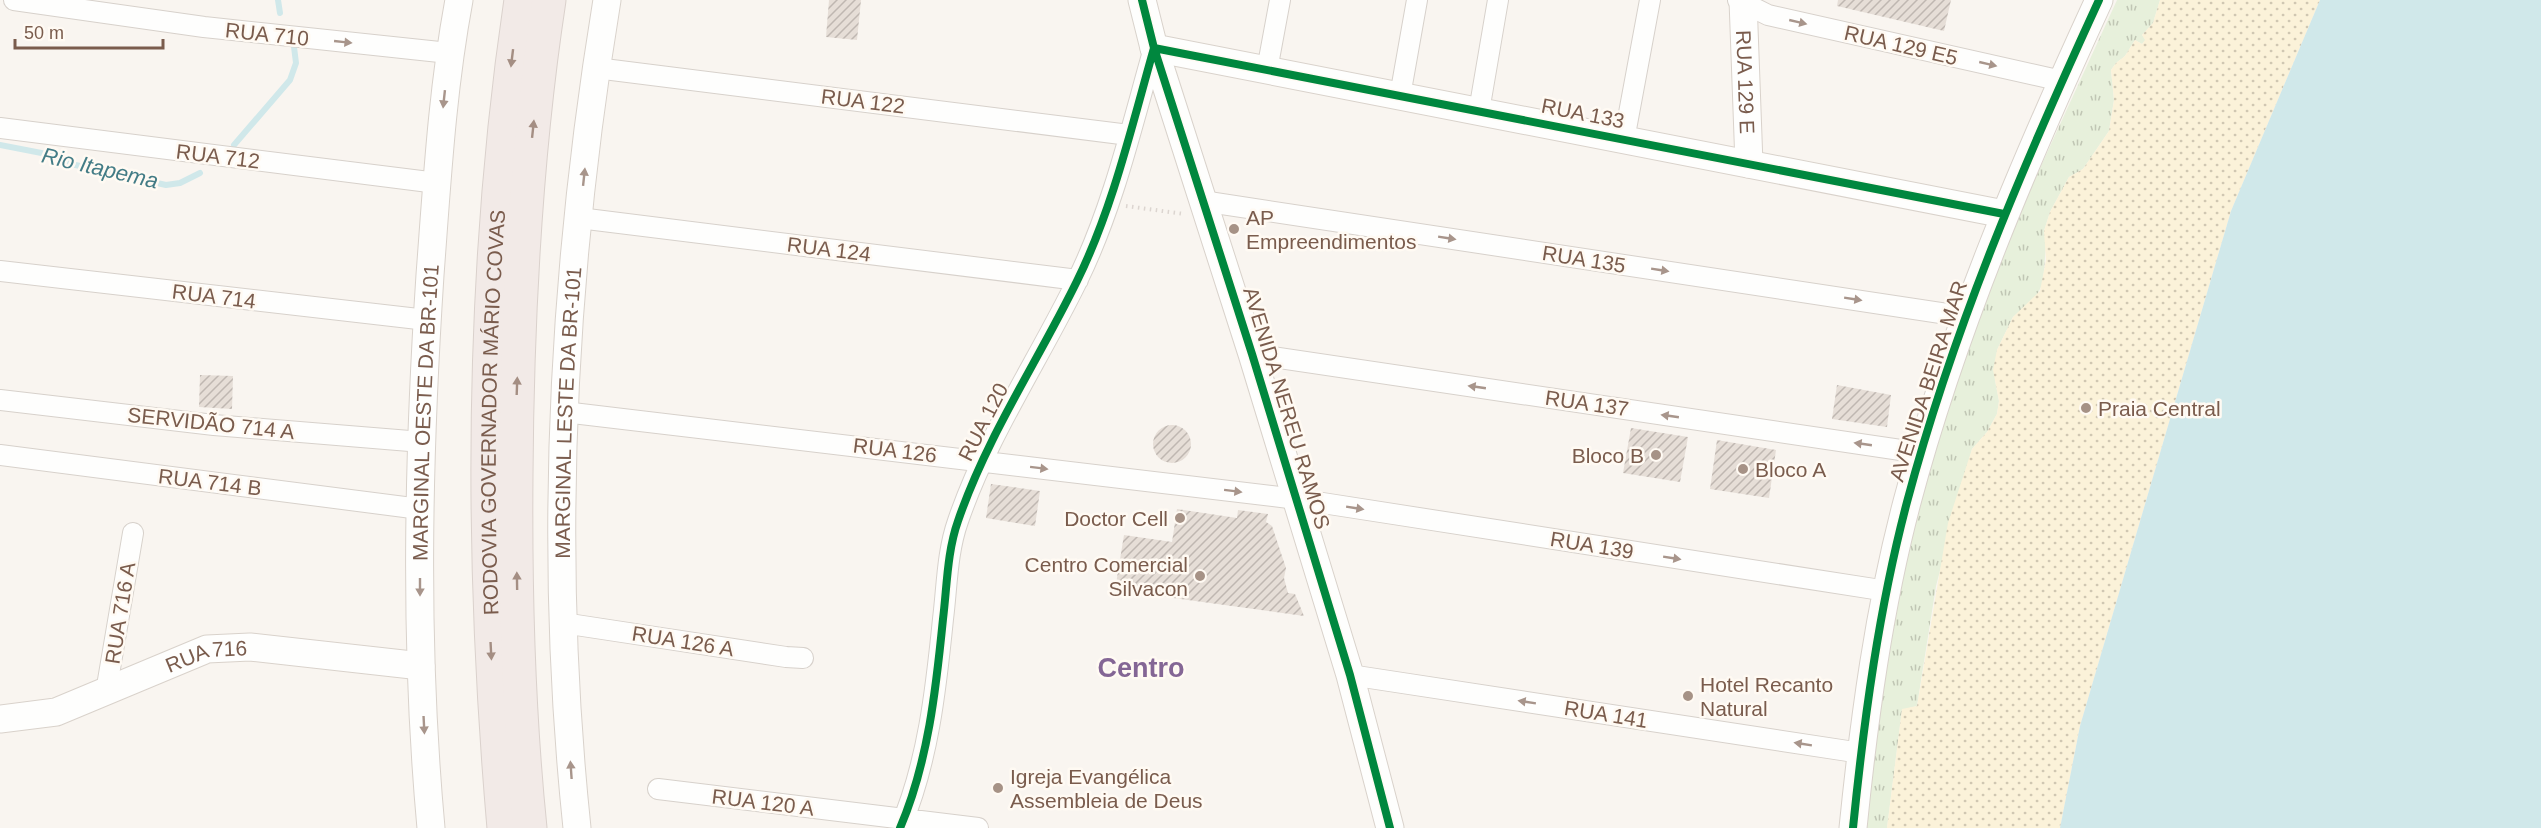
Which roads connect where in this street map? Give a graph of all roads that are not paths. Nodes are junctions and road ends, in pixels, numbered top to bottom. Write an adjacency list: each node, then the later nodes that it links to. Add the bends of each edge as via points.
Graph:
1 (14, 0): 14 (street, RUA 710, one-way to 14, via 204,27)
2 (459, 0): 14 (main road, MARGINAL OESTE DA BR-101)
3 (521, 0): 53 (highway, RODOVIA GOVERNADOR MÁRIO COVAS, one-way to 53, via 503,148 488,370 488,594)
4 (549, 0): 54 (highway, RODOVIA GOVERNADOR MÁRIO COVAS, one-way to 4, via 517,612 516,405 525,224)
5 (607, 0): 15 (main road, MARGINAL LESTE DA BR-101)
6 (1142, 0): 13 (main road, AVENIDA NEREU RAMOS)
7 (1280, 0): 16 (street)
8 (1417, 0): 18 (street)
9 (1498, 0): 19 (street)
10 (1650, 0): 22 (street)
11 (2099, 0): 17 (main road, AVENIDA BEIRA MAR)
12 (1742, 1): 17 (street, RUA 129 E5, one-way to 17, via 1768,15); 23 (main road, RUA 129 E)
13 (1154, 48): 16 (main road, RUA 133); 21 (street, RUA 120); 25 (main road, AVENIDA NEREU RAMOS)
14 (449, 53): 24 (main road, MARGINAL OESTE DA BR-101, one-way to 24)
15 (596, 68): 21 (street, RUA 122); 27 (main road, MARGINAL LESTE DA BR-101, one-way to 15)
16 (1267, 70): 18 (main road, RUA 133)
17 (2062, 81): 26 (main road, AVENIDA BEIRA MAR)
18 (1400, 96): 19 (main road, RUA 133)
19 (1479, 111): 22 (main road, RUA 133)
20 (0, 128): 24 (street, RUA 712)
21 (1129, 135): 29 (street, RUA 120)
22 (1624, 140): 23 (main road, RUA 133)
23 (1749, 164): 26 (main road, RUA 133)
24 (437, 183): 31 (main road, MARGINAL OESTE DA BR-101)
25 (1205, 209): 30 (street, RUA 135, one-way to 30); 32 (main road, AVENIDA NEREU RAMOS)
26 (2004, 214): 30 (main road, AVENIDA BEIRA MAR)
27 (579, 218): 29 (street, RUA 124); 34 (main road, MARGINAL LESTE DA BR-101)
28 (0, 271): 31 (street, RUA 714)
29 (1078, 279): 38 (street, RUA 120)
30 (1967, 317): 36 (main road, AVENIDA BEIRA MAR)
31 (427, 320): 35 (main road, MARGINAL OESTE DA BR-101)
32 (1252, 354): 36 (street, RUA 137, one-way to 32); 39 (main road, AVENIDA NEREU RAMOS)
33 (0, 400): 35 (street, SERVIDÃO 714 A, via 214,425)
34 (564, 412): 38 (street, RUA 126); 43 (main road, MARGINAL LESTE DA BR-101)
35 (422, 442): 40 (main road, MARGINAL OESTE DA BR-101)
36 (1921, 453): 42 (main road, AVENIDA BEIRA MAR)
37 (0, 455): 40 (street, RUA 714 B)
38 (981, 460): 39 (street, RUA 126, one-way to 39); 51 (street, RUA 120, via 957,522 931,713)
39 (1297, 499): 42 (street, RUA 139, one-way to 42); 46 (main road, AVENIDA NEREU RAMOS)
40 (420, 509): 45 (main road, MARGINAL OESTE DA BR-101, one-way to 45)
41 (133, 533): 47 (street, RUA 716 A)
42 (1887, 591): 49 (main road, AVENIDA BEIRA MAR)
43 (563, 623): 44 (street, RUA 126 A); 55 (main road, MARGINAL LESTE DA BR-101, one-way to 43)
44 (803, 658)
45 (421, 666): 47 (main road, RUA 716, via 225,647 192,654); 52 (main road, MARGINAL OESTE DA BR-101, one-way to 52)
46 (1350, 675): 49 (street, RUA 141, one-way to 46); 57 (main road, AVENIDA NEREU RAMOS)
47 (106, 692): 48 (main road, RUA 716, via 56,712)
48 (0, 719)
49 (1861, 753): 58 (main road, AVENIDA BEIRA MAR)
50 (658, 789): 51 (street, RUA 120 A)
51 (902, 824): 56 (street, RUA 120 A)
52 (430, 828)
53 (504, 828)
54 (530, 828)
55 (576, 828)
56 (978, 828)
57 (1390, 828)
58 (1853, 828)

